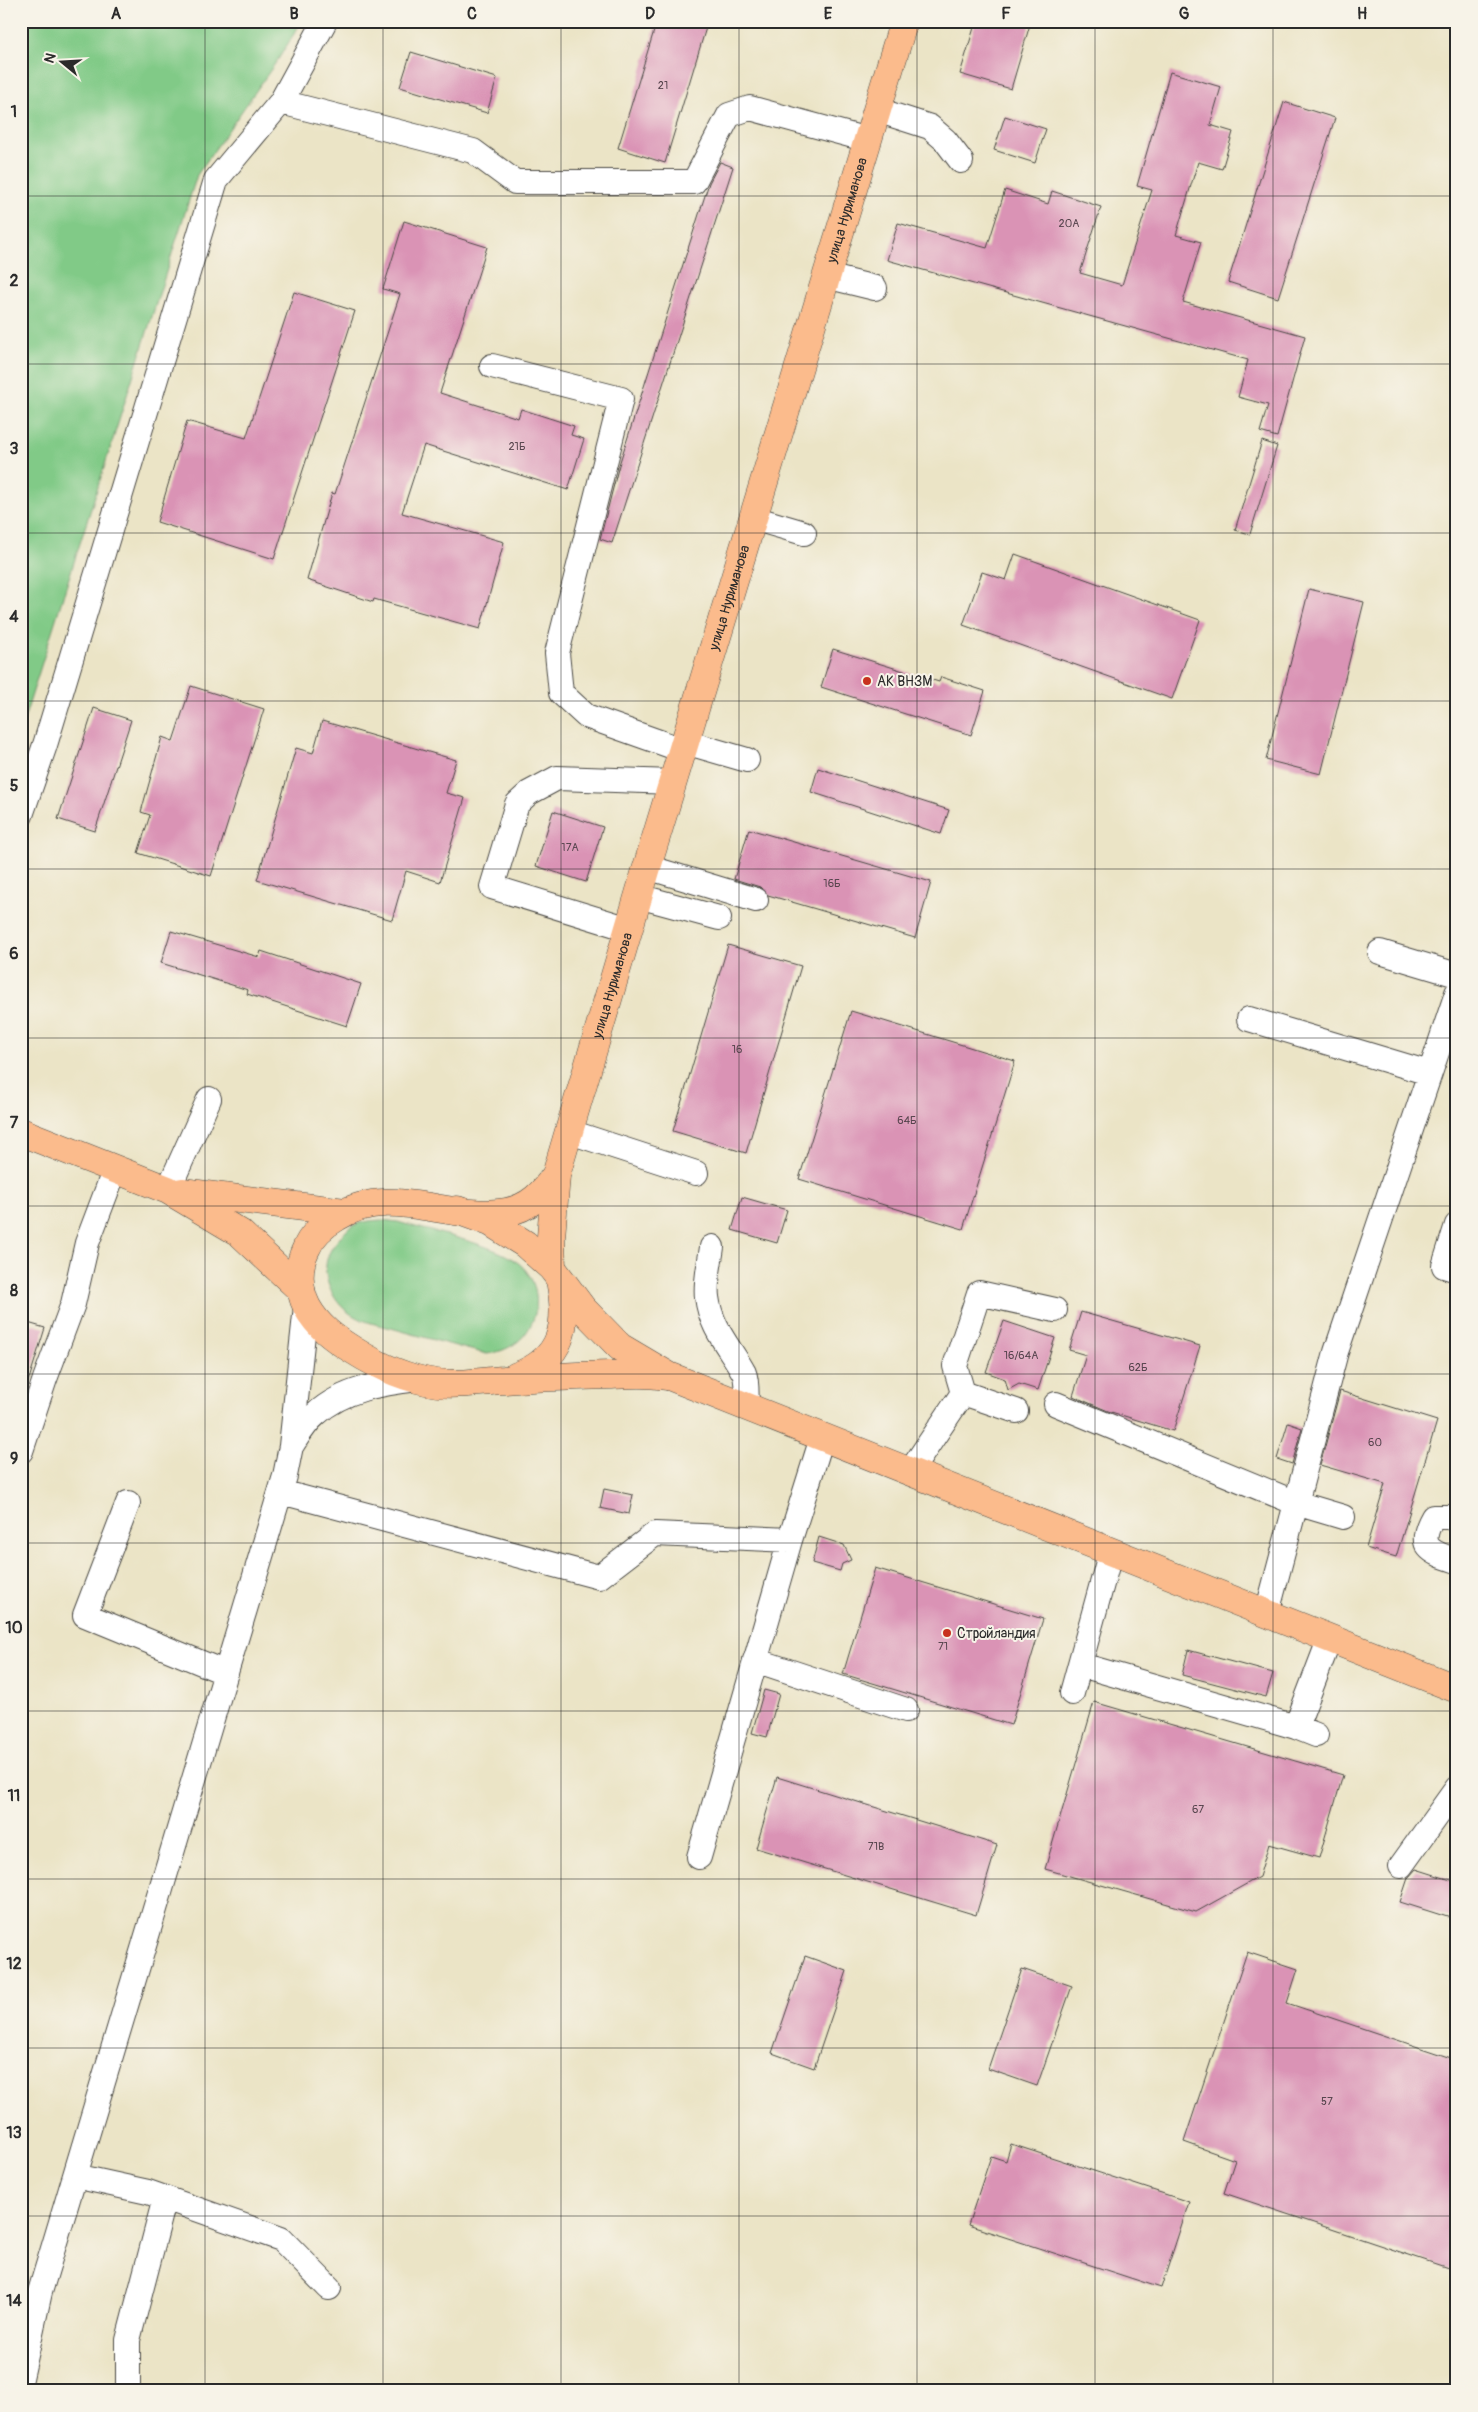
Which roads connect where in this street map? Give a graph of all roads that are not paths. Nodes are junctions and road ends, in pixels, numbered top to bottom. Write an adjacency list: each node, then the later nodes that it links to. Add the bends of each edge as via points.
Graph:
1 (325, 21): 3 (street)
2 (904, 21): 4 (main road, улица Нуриманова)
3 (281, 102): 5 (street, via 473,151 515,182 694,182 729,115 750,108); 15 (street, via 216,180)
4 (877, 110): 5 (main road, улица Нуриманова); 6 (street, via 930,127 945,140)
5 (868, 140): 7 (main road, улица Нуриманова)
6 (961, 162)
7 (826, 276): 8 (street); 10 (main road, улица Нуриманова)
8 (875, 288)
9 (492, 366): 12 (street, via 621,399 557,653 561,693 586,716)
10 (753, 518): 11 (street); 12 (main road, улица Нуриманова)
11 (804, 533)
12 (684, 746): 13 (street); 14 (main road, улица Нуриманова)
13 (747, 760)
14 (673, 782): 16 (main road, улица Нуриманова); 20 (street, via 558,778 529,793 517,804 492,887)
15 (21, 815)
16 (646, 867): 17 (main road, улица Нуриманова); 18 (street)
17 (638, 896): 19 (street); 20 (main road, улица Нуриманова)
18 (756, 900)
19 (719, 918)
20 (629, 929): 28 (main road, улица Нуриманова)
21 (1380, 952): 22 (street)
22 (1457, 975)
23 (1457, 993): 25 (street)
24 (1249, 1019): 25 (street)
25 (1429, 1073): 54 (street, via 1336,1352)
26 (209, 1099): 32 (street)
27 (21, 1132): 29 (main road)
28 (570, 1132): 30 (street); 31 (main road, улица Нуриманова)
29 (115, 1170): 32 (main road); 50 (street, via 87,1243 73,1304)
30 (696, 1173)
31 (556, 1175): 33 (main road, via 541,1196 525,1206 507,1212); 38 (main road, via 551,1237)
32 (168, 1190): 34 (main road); 39 (main road, via 240,1232)
33 (457, 1210): 34 (main road, via 386,1202); 38 (main road, via 508,1232)
34 (345, 1212): 39 (main road, via 323,1225 306,1246 300,1269)
35 (1457, 1225): 37 (street, via 1444,1266)
36 (712, 1247): 46 (street, via 708,1304 722,1339 745,1374)
37 (1457, 1270)
38 (556, 1274): 41 (main road, via 582,1308 620,1347); 43 (main road, via 564,1298 564,1317 556,1347 542,1364 521,1374)
39 (304, 1298): 42 (main road, via 322,1328 341,1342 379,1364); 49 (street)
40 (1055, 1310): 44 (street, via 979,1293 955,1366)
41 (669, 1376): 43 (main road, via 640,1373); 46 (main road)
42 (418, 1380): 43 (main road, via 456,1385); 49 (street, via 381,1383 339,1399 316,1413)
43 (495, 1380)
44 (963, 1393): 47 (street); 51 (street)
45 (1056, 1404): 54 (street)
46 (747, 1408): 48 (main road)
47 (1016, 1411)
48 (822, 1438): 51 (main road); 57 (street)
49 (291, 1446): 52 (street)
50 (21, 1451)
51 (910, 1472): 58 (main road)
52 (280, 1492): 57 (street, via 599,1577 654,1534); 64 (street)
53 (128, 1503): 64 (street, via 85,1615)
54 (1296, 1503): 55 (street); 60 (street)
55 (1343, 1517)
56 (1457, 1520): 59 (street, via 1433,1517 1426,1530 1426,1543 1432,1553)
57 (790, 1540): 62 (street)
58 (1111, 1551): 60 (main road); 63 (street)
59 (1457, 1561)
60 (1267, 1613): 61 (main road)
61 (1330, 1638): 63 (street, via 1306,1731); 65 (main road)
62 (755, 1660): 67 (street); 69 (street)
63 (1081, 1665): 66 (street)
64 (226, 1673): 71 (street)
65 (1457, 1689)
66 (1072, 1693)
67 (906, 1710)
68 (1457, 1788): 70 (street)
69 (699, 1857)
70 (1401, 1866)
71 (75, 2176): 72 (street); 74 (street, via 40,2292)
72 (165, 2198): 73 (street, via 281,2239); 75 (street, via 128,2340)
73 (329, 2288)
74 (21, 2378)
75 (128, 2391)

